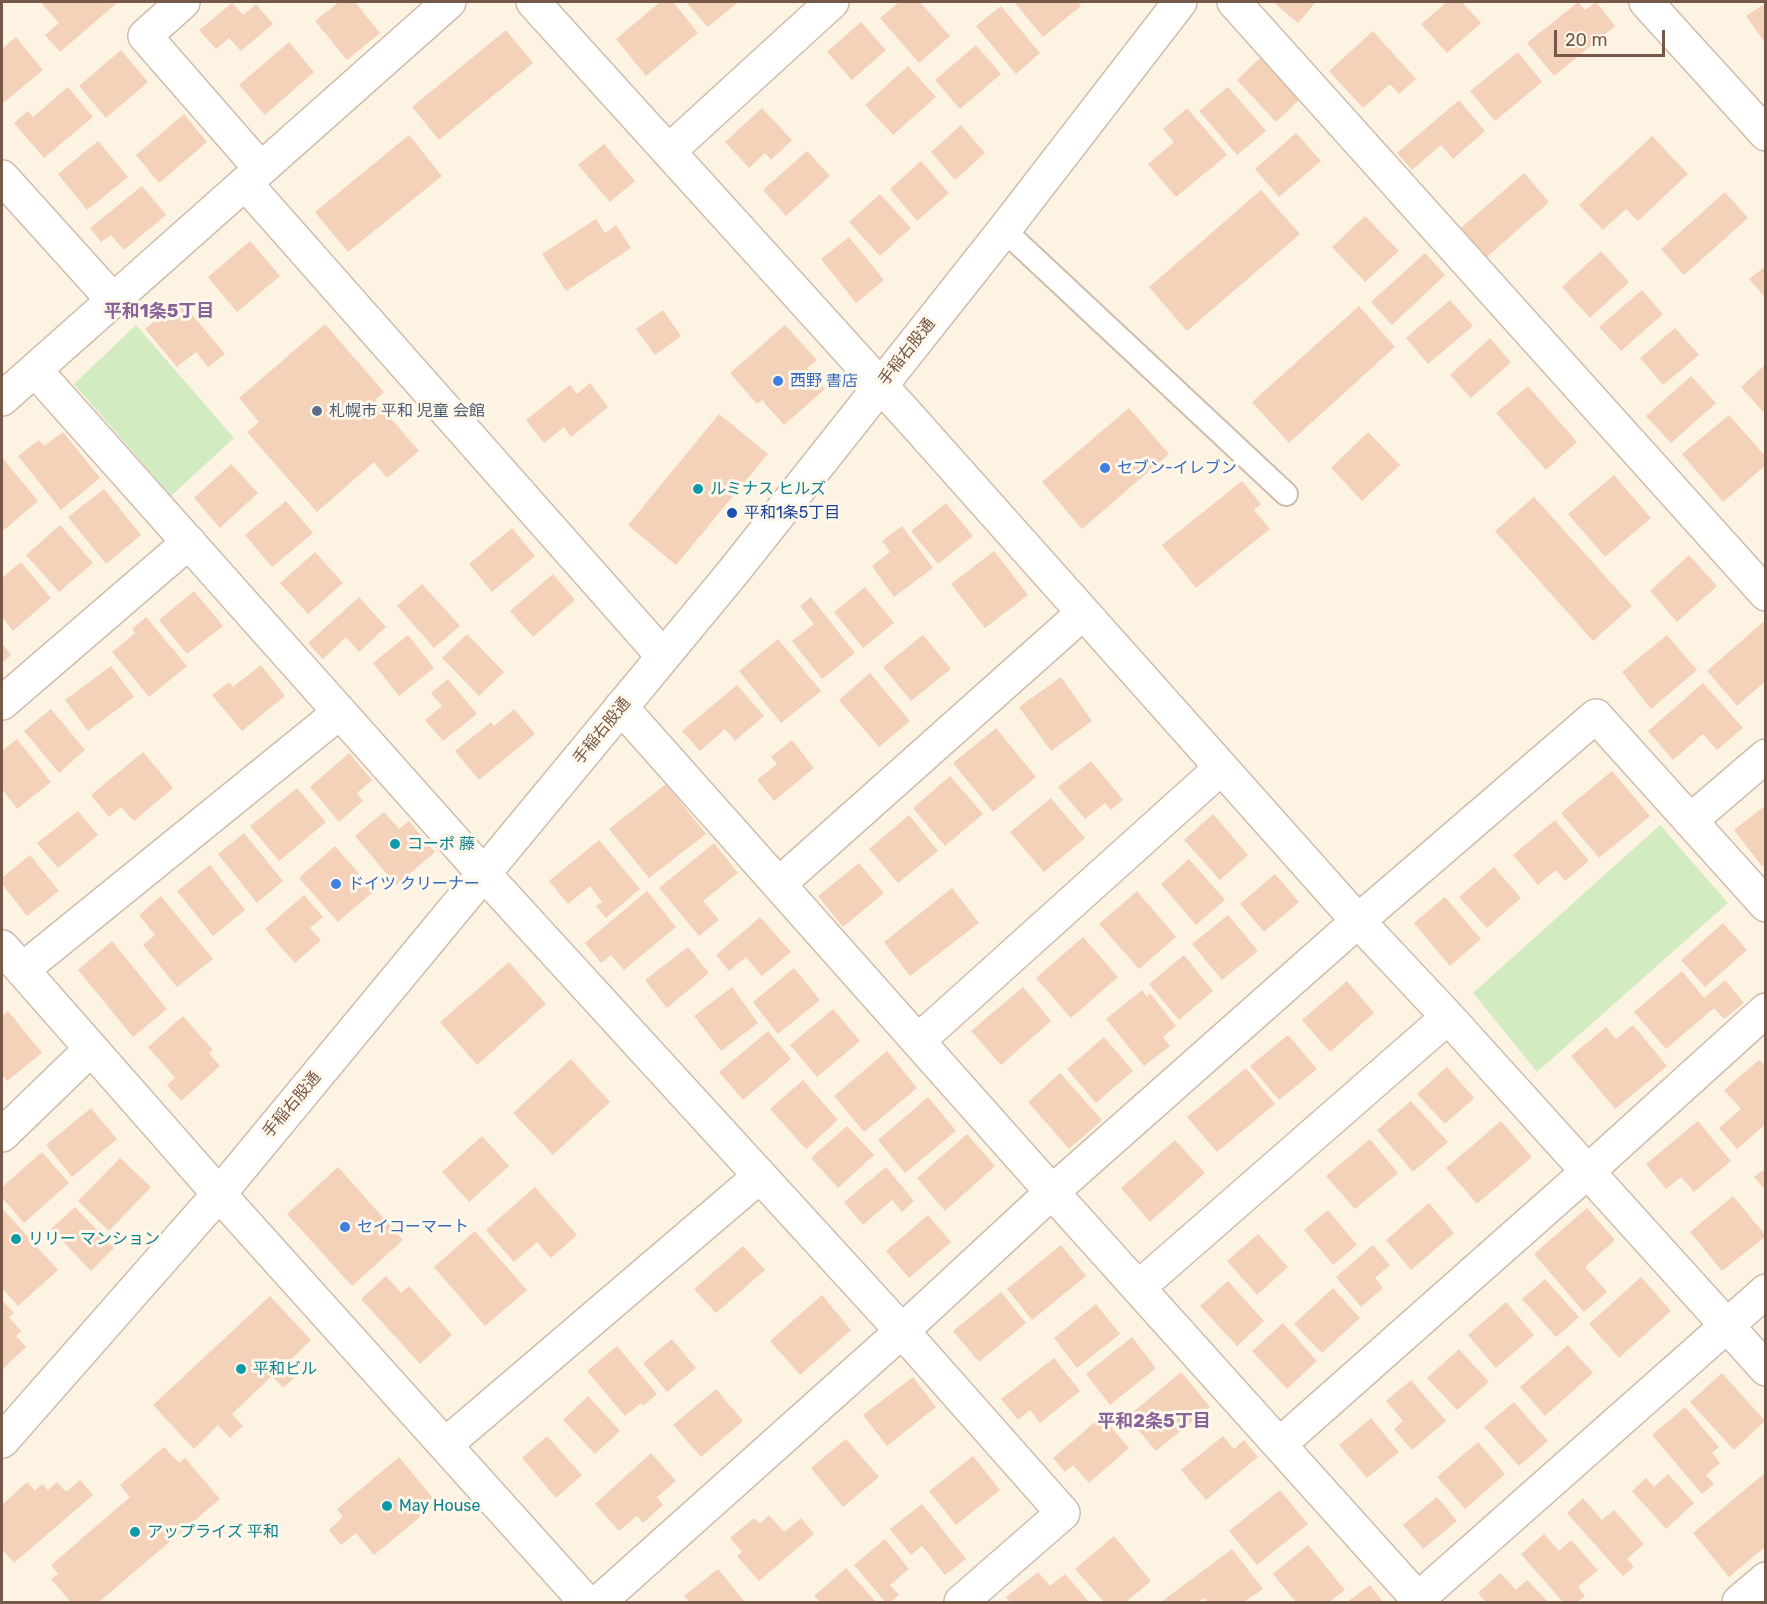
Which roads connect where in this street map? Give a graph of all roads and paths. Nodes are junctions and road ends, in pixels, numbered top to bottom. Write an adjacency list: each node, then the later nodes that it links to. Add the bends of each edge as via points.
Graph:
1 (183, 2): 10 (street, via 145,36)
2 (449, 2): 10 (street)
3 (533, 2): 9 (street)
4 (832, 2): 9 (street)
5 (1180, 2): 12 (street, 手稲右股通)
6 (1234, 2): 19 (street)
7 (1646, 2): 8 (street)
8 (1760, 120)
9 (669, 151): 15 (street)
10 (253, 176): 13 (street); 21 (street)
11 (2, 177): 13 (street)
12 (1004, 230): 15 (street, 手稲右股通); 17 (lane)
13 (113, 300): 14 (street)
14 (35, 370): 16 (street); 18 (street)
15 (881, 385): 20 (street); 21 (street, 手稲右股通)
16 (2, 399)
17 (1286, 494)
18 (189, 542): 22 (street); 24 (street)
19 (1766, 594)
20 (1083, 613): 26 (street); 29 (street)
21 (663, 656): 23 (street, 手稲右股通)
22 (2, 703)
23 (621, 707): 28 (street, 手稲右股通); 29 (street)
24 (340, 712): 28 (street); 32 (street)
25 (1766, 756): 27 (street)
26 (1221, 768): 31 (street); 35 (street)
27 (1690, 821): 30 (street); 31 (street, via 1596,716)
28 (484, 874): 39 (street); 41 (street, 手稲右股通)
29 (779, 884): 35 (street)
30 (1766, 905)
31 (1358, 921): 34 (street); 40 (street)
32 (12, 959): 36 (street)
33 (1766, 1010): 38 (street)
34 (1448, 1017): 38 (street); 42 (street)
35 (919, 1040): 40 (street)
36 (91, 1049): 37 (street); 41 (street)
37 (2, 1135)
38 (1586, 1173): 44 (street); 48 (street)
39 (760, 1176): 45 (street); 49 (street)
40 (1052, 1192): 42 (street); 45 (street)
41 (219, 1194): 47 (street, 手稲右股通); 49 (street)
42 (1138, 1287): 48 (street)
43 (1766, 1291): 44 (street)
44 (1726, 1326): 46 (street); 48 (street, via 1418,1599)
45 (902, 1331): 52 (street); 53 (street, via 1063,1513)
46 (1766, 1370)
47 (2, 1441)
48 (1280, 1444)
49 (445, 1445): 51 (street)
50 (1766, 1579): 54 (street)
51 (586, 1602)
52 (599, 1602)
53 (962, 1602)
54 (1739, 1602)

